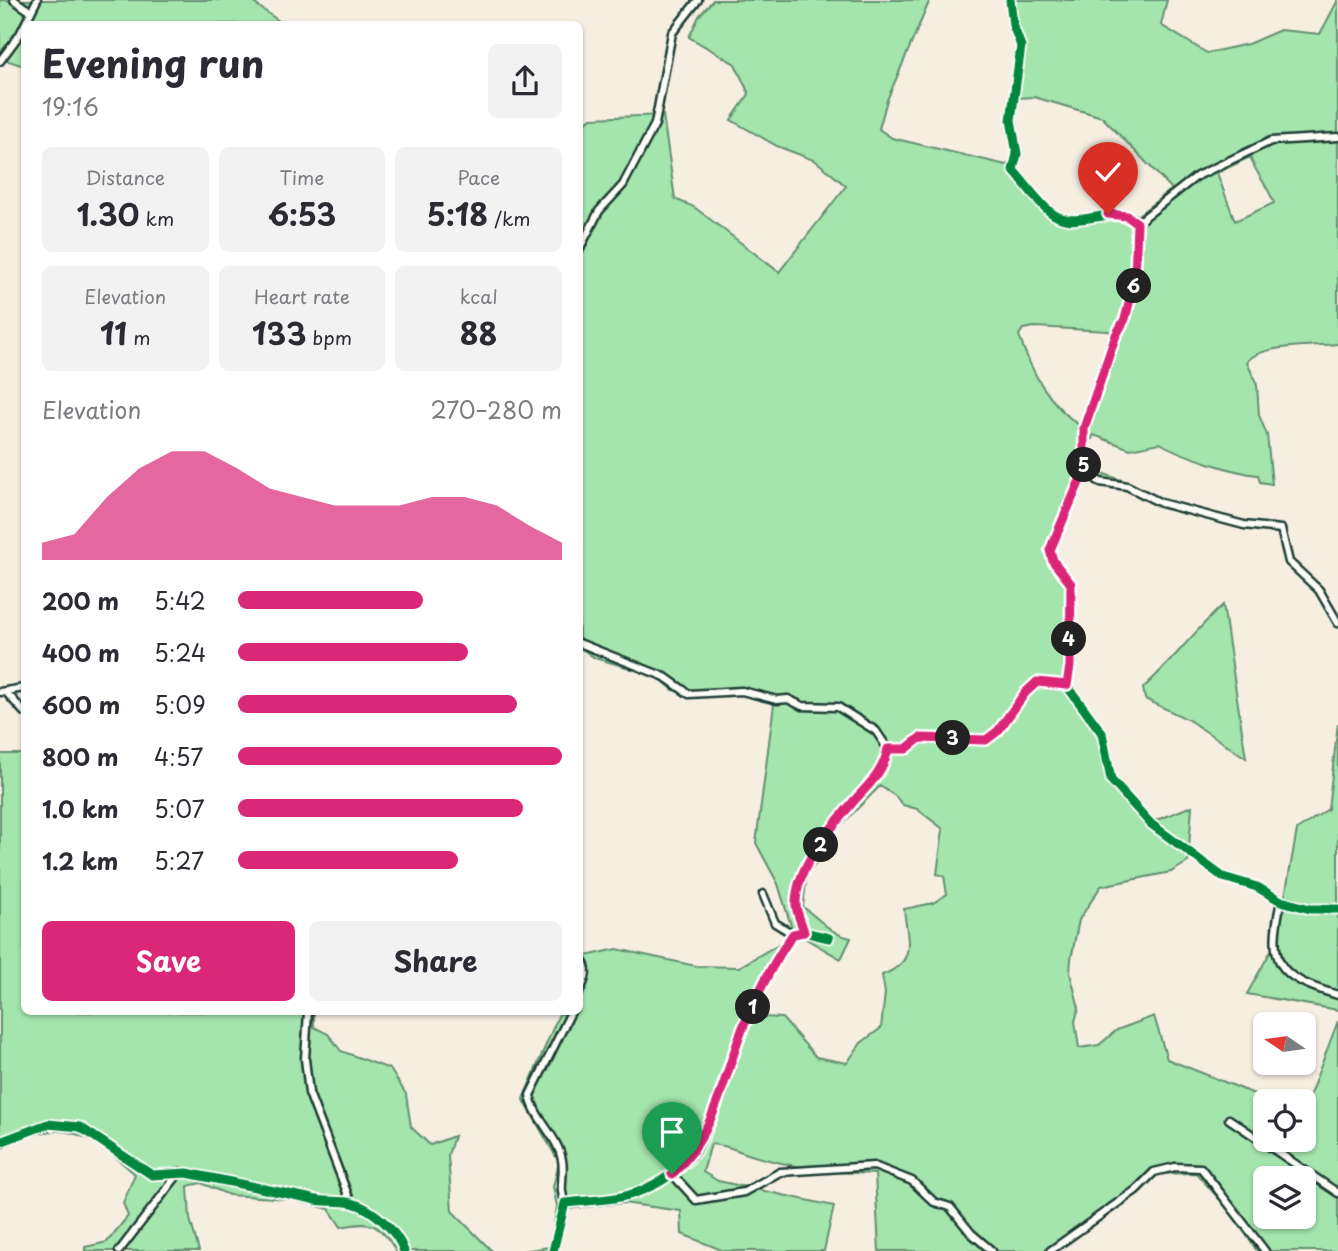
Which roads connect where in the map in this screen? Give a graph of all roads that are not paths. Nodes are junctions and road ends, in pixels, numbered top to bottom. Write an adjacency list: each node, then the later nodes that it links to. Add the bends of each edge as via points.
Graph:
1 (14, 0): 5 (street)
2 (37, 0): 5 (street)
3 (698, 0): 11 (street, via 672,33 655,124 622,185 599,211)
4 (1010, 0): 10 (street, via 1021,46 1011,120 1017,154 1013,170 1049,212 1064,219 1115,213)
5 (30, 11): 6 (street)
6 (26, 21)
7 (21, 32): 8 (street)
8 (0, 61)
9 (1338, 137): 10 (street, via 1271,141 1197,176)
10 (1137, 223): 12 (street, via 1135,280 1084,428)
11 (583, 242)
12 (1084, 471): 13 (street, via 1100,482 1127,486 1161,503 1244,525 1281,529 1289,562 1319,590); 15 (street, via 1050,550 1071,584)
13 (1338, 623)
14 (583, 645): 19 (street, via 665,677 689,694 742,691 802,706 838,707 876,731)
15 (1067, 685): 19 (street, via 1037,682 986,740 920,738 906,749); 21 (street, via 1102,733 1111,780 1151,824 1223,877 1257,887)
16 (21, 689): 17 (street)
17 (3, 692): 18 (street)
18 (21, 709)
19 (888, 749): 23 (street, via 885,764 872,784 808,862 796,906)
20 (763, 894): 24 (street, via 775,923)
21 (1281, 901): 22 (street, via 1310,909); 28 (street, via 1273,937 1281,966 1301,984)
22 (1338, 909)
23 (804, 932): 24 (street); 25 (street)
24 (793, 934): 34 (street, via 773,964 743,1028 697,1149)
25 (829, 938)
26 (583, 960): 27 (street, via 587,974)
27 (583, 984)
28 (1338, 995)
29 (308, 1015): 36 (street, via 304,1059 309,1093)
30 (570, 1015): 37 (street, via 530,1095 532,1107 562,1160 559,1189)
31 (1229, 1119): 35 (street)
32 (0, 1142): 33 (street, via 48,1124 80,1127 145,1172)
33 (180, 1172): 36 (street, via 323,1204); 38 (street)
34 (672, 1174): 37 (street, via 641,1191 608,1200); 41 (street, via 696,1200 744,1192 780,1172 874,1166 912,1181 934,1202 950,1207)
35 (1338, 1194)
36 (351, 1203): 39 (street, via 395,1231)
37 (565, 1203): 40 (street)
38 (120, 1251)
39 (404, 1251)
40 (553, 1251)
41 (992, 1251)
42 (1050, 1251): 43 (street, via 1154,1172 1175,1167 1201,1168)
43 (1265, 1251)

